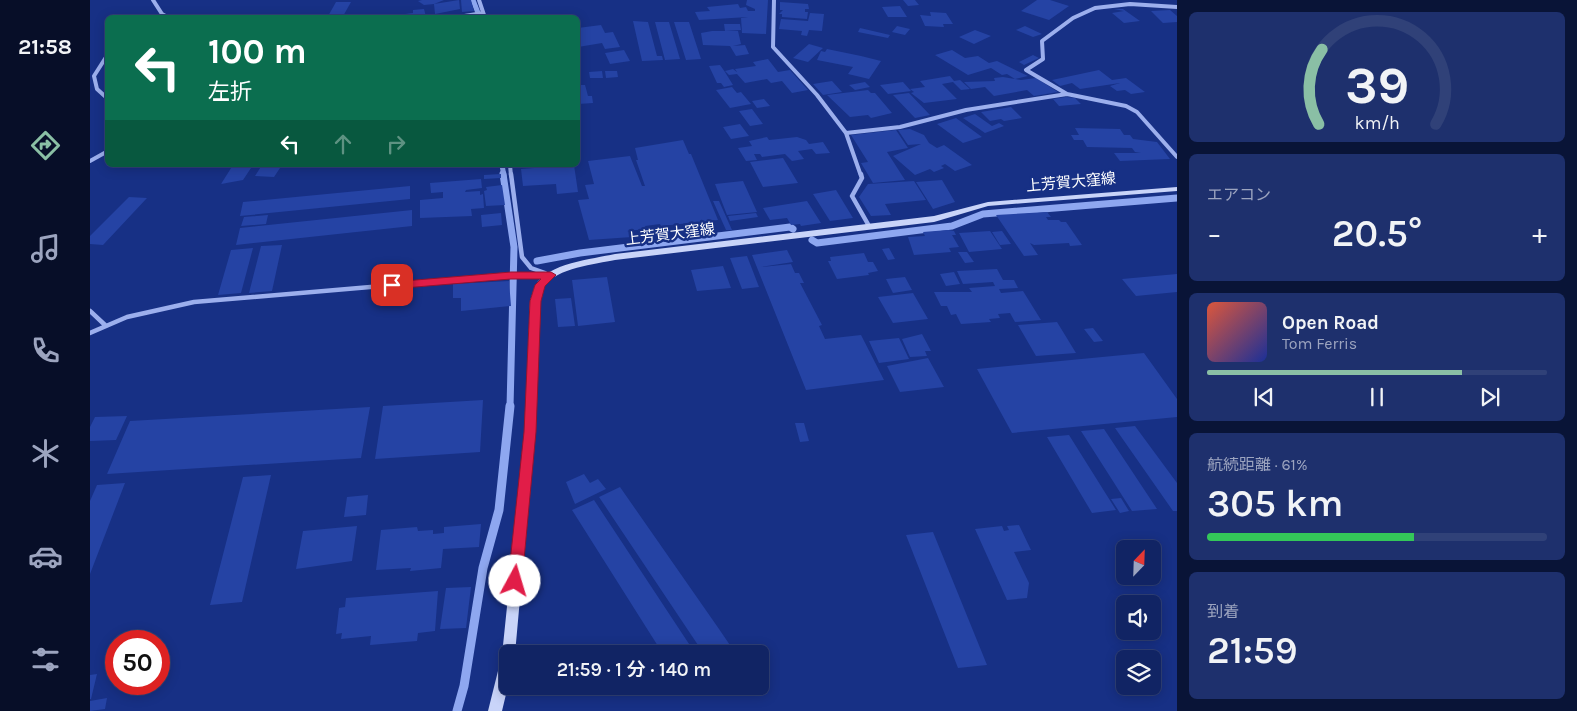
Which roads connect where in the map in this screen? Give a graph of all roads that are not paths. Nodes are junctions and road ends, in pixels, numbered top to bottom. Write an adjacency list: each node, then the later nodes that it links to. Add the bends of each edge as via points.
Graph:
1 (153, 0): 6 (street)
2 (479, 0): 5 (street)
3 (774, 0): 11 (street, via 773,47)
4 (1177, 7): 9 (street, via 1111,5 1084,13 1042,41 1043,59 1026,70)
5 (482, 13): 7 (street)
6 (164, 15)
7 (469, 15)
8 (105, 59): 10 (street, via 94,76 97,89)
9 (1067, 94): 11 (street, via 966,110 900,127); 13 (street, via 1126,106 1137,112)
10 (105, 96)
11 (846, 133): 17 (street, via 862,178 852,196)
12 (105, 152): 14 (street)
13 (1177, 157)
14 (90, 160)
15 (510, 167): 18 (street, via 522,257 531,268)
16 (1177, 189): 17 (main road, 上芳賀大窪線, via 988,204 934,220)
17 (869, 226): 18 (main road, 上芳賀大窪線, via 615,257)
18 (551, 275): 20 (street, via 511,275 194,302 152,309); 22 (main road, via 540,285 535,301 530,432)
19 (90, 312): 20 (street)
20 (105, 325): 21 (street)
21 (90, 333)
22 (509, 645)
23 (499, 694): 24 (main road)
24 (495, 711)

